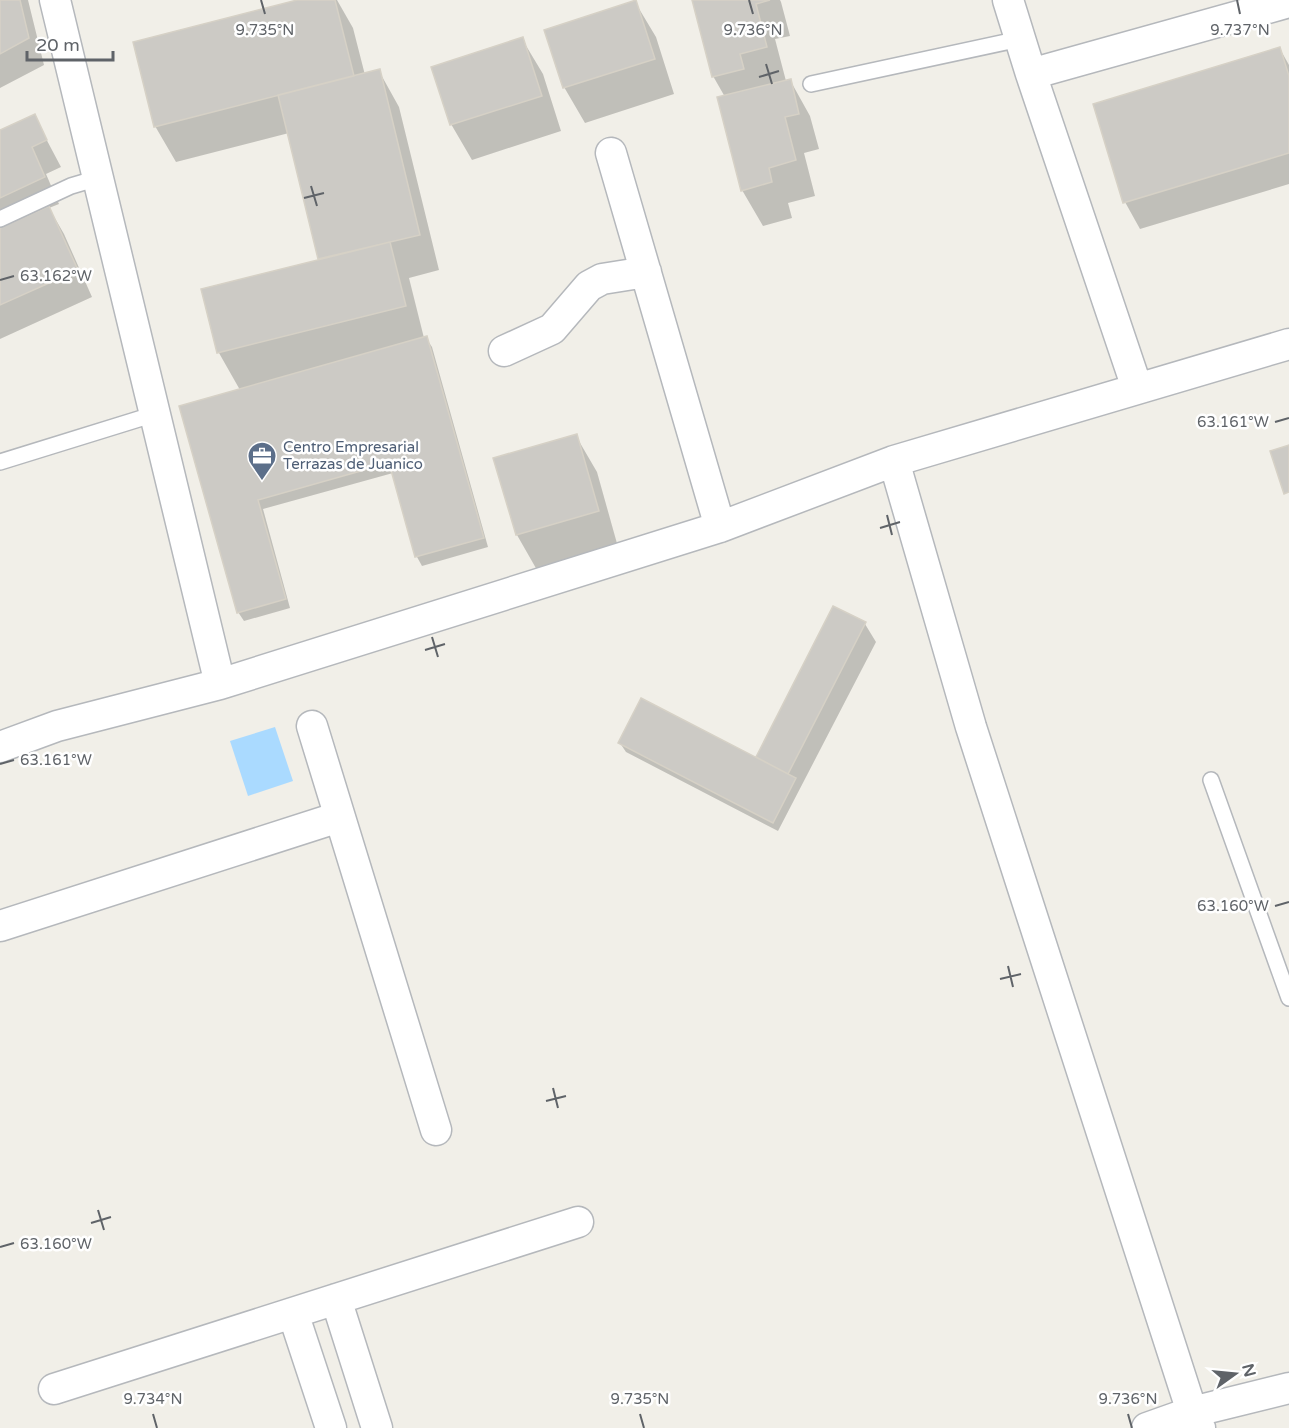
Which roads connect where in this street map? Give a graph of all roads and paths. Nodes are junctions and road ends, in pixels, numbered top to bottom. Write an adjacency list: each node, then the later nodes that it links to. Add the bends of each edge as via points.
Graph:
1 (55, 0): 8 (street)
2 (1008, 0): 4 (street)
3 (1289, 2): 5 (street)
4 (1020, 39): 5 (street); 6 (lane)
5 (1031, 74): 13 (street)
6 (811, 84)
7 (611, 153): 10 (street)
8 (98, 178): 9 (lane, via 71,186); 14 (street)
9 (0, 219)
10 (646, 272): 12 (street, via 589,285 552,329); 17 (street)
11 (1289, 344): 13 (street)
12 (504, 351)
13 (1137, 388): 15 (street)
14 (155, 414): 16 (lane); 18 (street)
15 (894, 461): 17 (street); 31 (street, via 964,731)
16 (0, 462)
17 (720, 527): 18 (street)
18 (220, 684): 20 (street, via 57,726)
19 (312, 726): 22 (street)
20 (0, 747)
21 (1211, 780): 24 (lane)
22 (339, 817): 23 (street); 25 (street)
23 (0, 926)
24 (1289, 998)
25 (436, 1130)
26 (578, 1222): 27 (street)
27 (336, 1299): 28 (street); 33 (street)
28 (293, 1313): 30 (street); 32 (street)
29 (1289, 1388): 31 (street)
30 (54, 1389)
31 (1196, 1420): 34 (street)
32 (331, 1428)
33 (376, 1428)
34 (1147, 1428)

